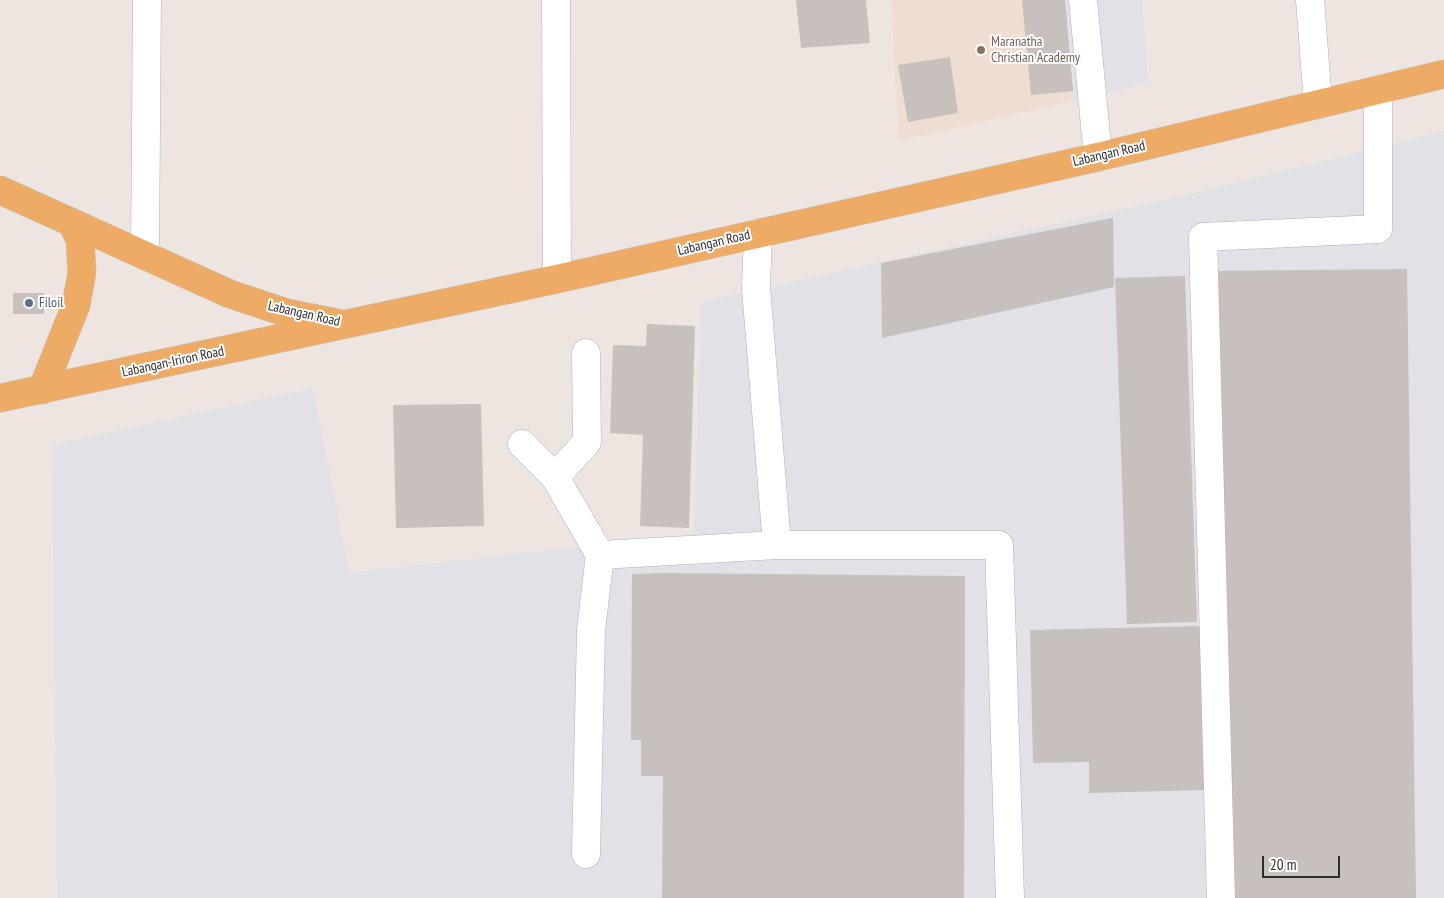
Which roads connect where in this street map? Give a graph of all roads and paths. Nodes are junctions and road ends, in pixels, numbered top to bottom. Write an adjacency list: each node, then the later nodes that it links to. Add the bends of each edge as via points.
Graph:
1 (147, 0): 12 (street)
2 (556, 0): 13 (street)
3 (1083, 0): 8 (street)
4 (1310, 0): 7 (street)
5 (1444, 74): 6 (main road, Labangan Road)
6 (1378, 90): 7 (main road, Labangan Road); 24 (street, via 1378,229 1203,237)
7 (1318, 103): 8 (main road, Labangan Road)
8 (1098, 158): 11 (main road, Labangan Road)
9 (0, 190): 10 (main road, Labangan Road)
10 (73, 225): 12 (main road, Labangan Road); 16 (main road, via 80,240 82,272 76,305)
11 (758, 233): 13 (main road, Labangan Road); 20 (street, via 756,288)
12 (145, 255): 14 (main road, Labangan Road, via 230,294 287,313)
13 (557, 279): 14 (main road, Labangan Road)
14 (345, 325): 16 (main road, Labangan-Iriron Road)
15 (586, 353): 19 (street, via 587,442)
16 (42, 390): 17 (main road, Labangan-Iriron Road)
17 (0, 398)
18 (522, 444): 19 (street)
19 (555, 477): 21 (street)
20 (777, 545): 21 (street); 23 (street, via 999,545)
21 (600, 555): 22 (street, via 591,630)
22 (586, 854)
23 (1010, 898)
24 (1221, 898)

